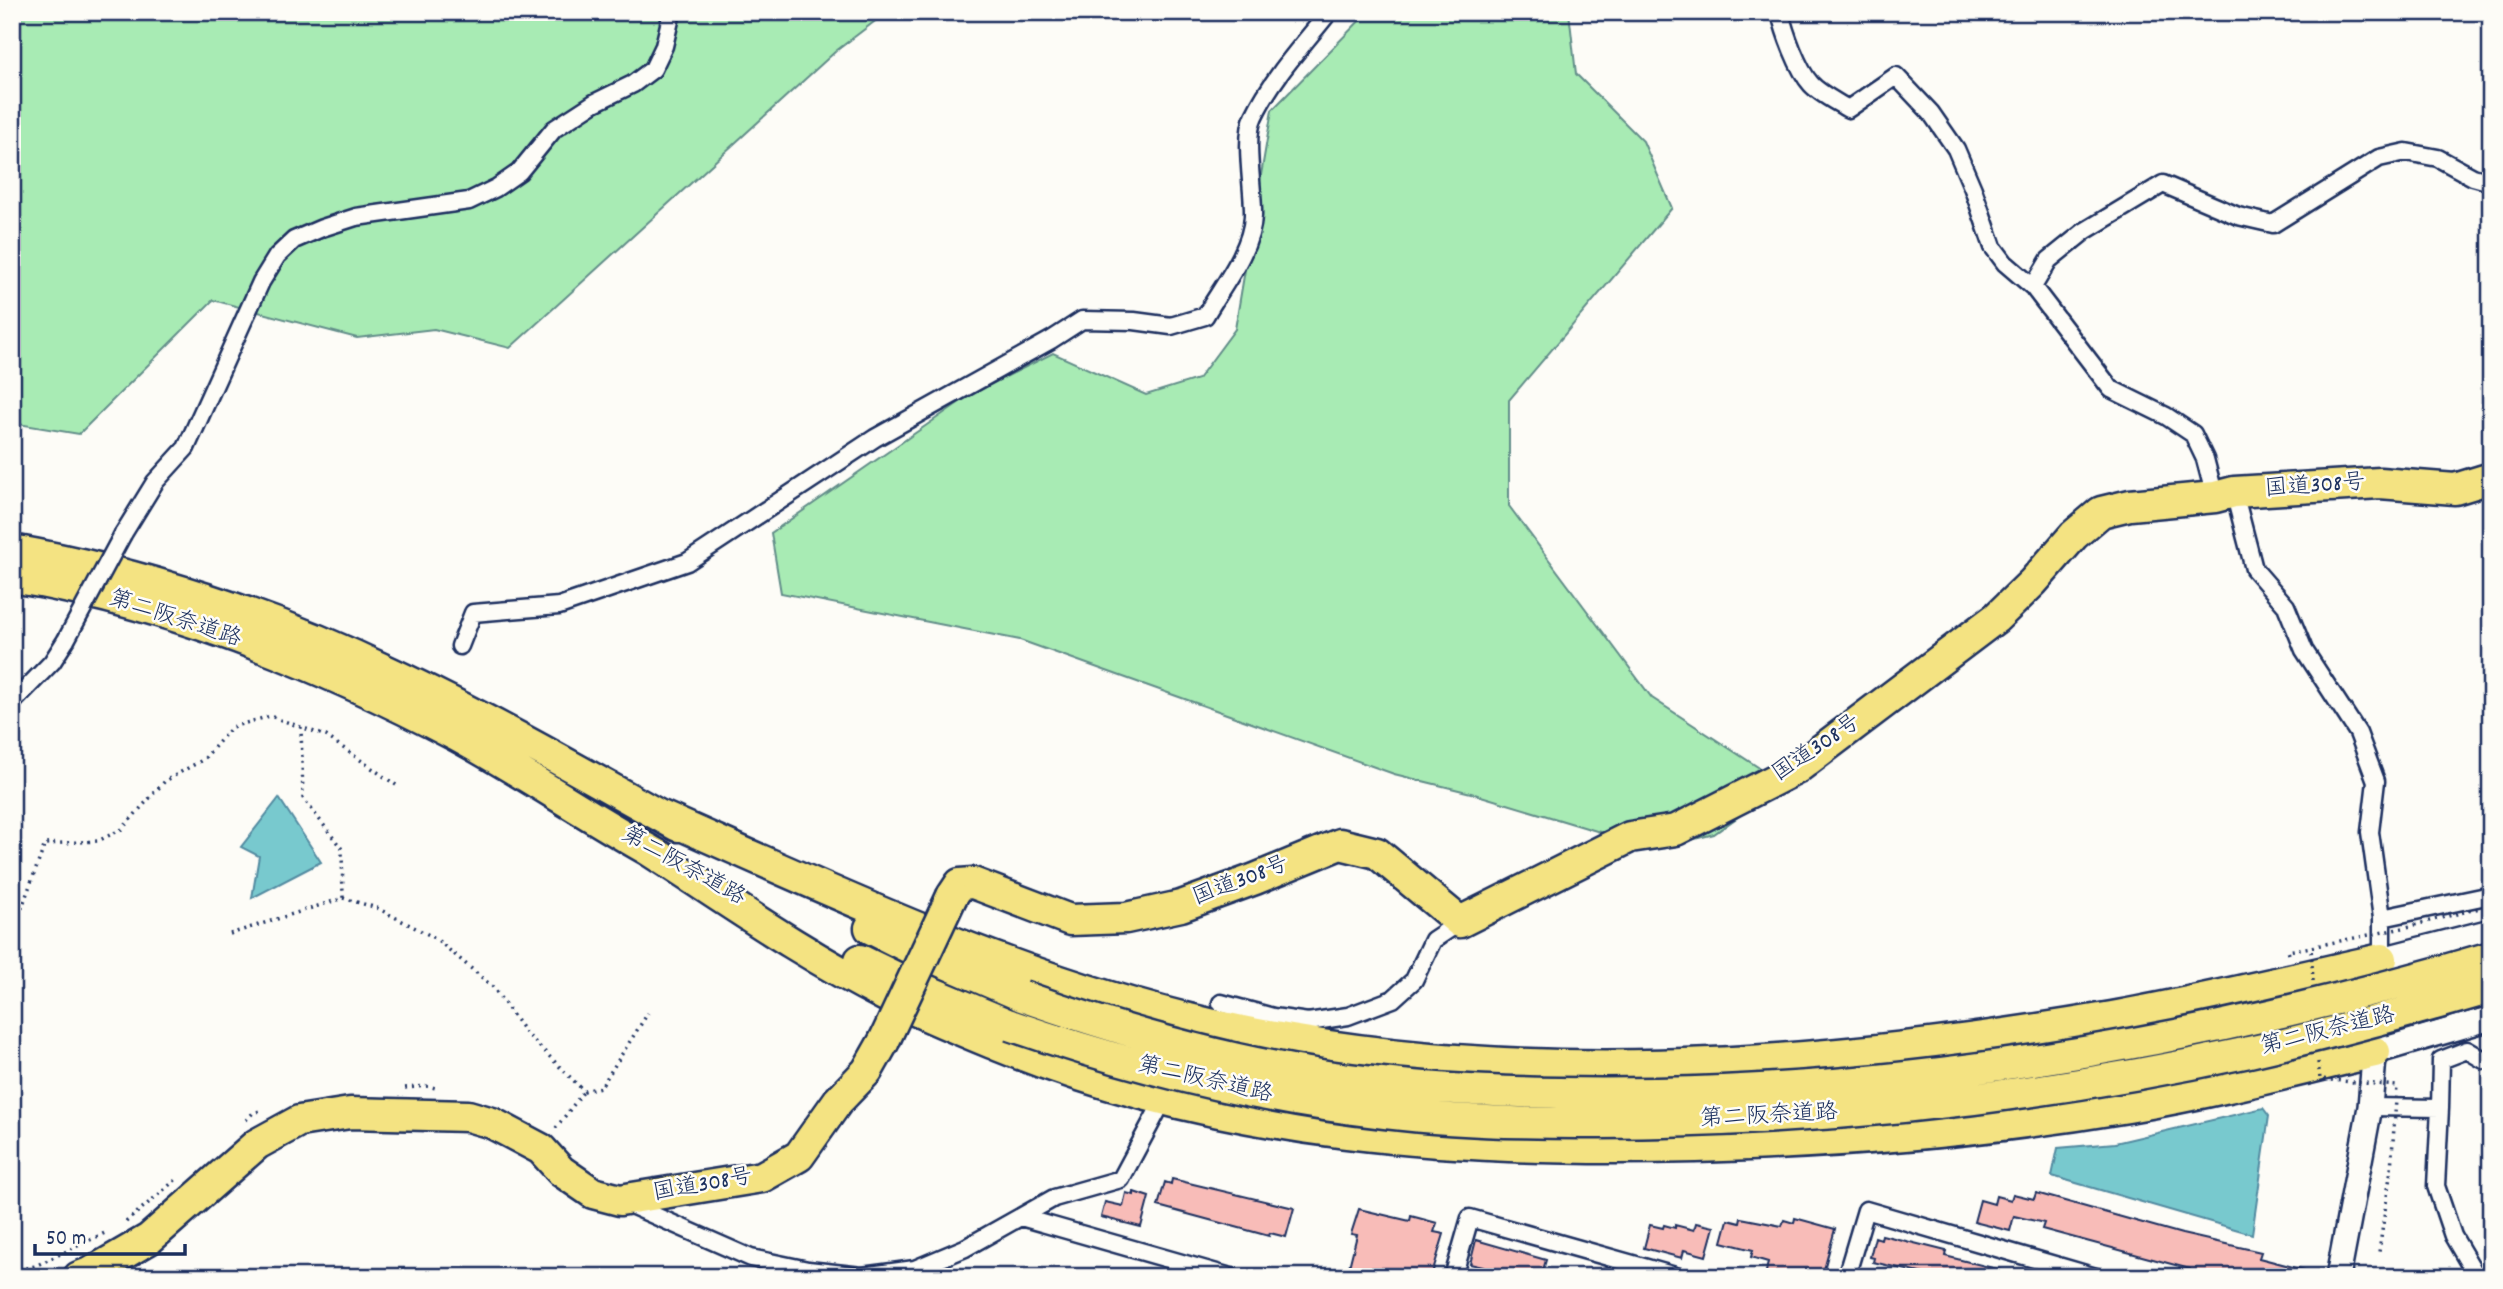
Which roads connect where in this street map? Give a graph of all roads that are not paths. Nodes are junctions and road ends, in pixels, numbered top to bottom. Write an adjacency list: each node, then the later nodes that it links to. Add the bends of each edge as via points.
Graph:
1 (672, 12): 11 (street, bridge, via 653,69 554,129 519,172 496,188 469,201 356,217 294,240 277,256 186,448 155,482 52,662)
2 (1329, 12): 10 (street, via 1252,118 1253,218 1247,245 1205,316 1171,326 1082,320 875,438 687,562 559,606 473,613)
3 (1780, 12): 5 (street, via 1811,84 1848,109 1896,76 1931,113 1956,149 1993,247)
4 (2491, 181): 5 (street, via 2438,158 2406,152 2379,158 2273,224 2238,216 2163,184 2085,231 2049,261)
5 (2033, 287): 7 (street, via 2111,389 2193,434)
6 (2491, 478): 7 (highway, 国道308号, via 2455,489 2380,482)
7 (2225, 494): 15 (street, via 2254,569 2286,606 2304,650 2358,733 2376,781 2370,832); 16 (highway, 国道308号, via 2101,512 1996,618 1796,769 1676,830 1630,837)
8 (12, 550): 12 (highway, 第二阪奈道路, via 130,576 299,634 412,683)
9 (12, 577): 13 (highway, 第二阪奈道路, via 120,601 291,659 458,737)
10 (460, 646)
11 (12, 703)
12 (661, 817): 18 (highway, 第二阪奈道路, bridge, via 793,890 1022,996 1145,1036 1262,1064 1388,1083 1512,1092 1690,1092 1872,1082 1993,1068 2243,1022); 19 (highway, via 902,922 1093,991 1272,1037 1402,1056 1633,1065 1873,1051 2117,1016)
13 (647, 849): 20 (highway, 第二阪奈道路, bridge, via 895,977 1010,1025 1133,1065 1256,1094 1385,1114 1500,1121 1680,1122 1875,1111 2123,1077 2274,1046); 23 (highway, via 794,944 886,996 1004,1048 1191,1105 1253,1119 1384,1137 1621,1148 1875,1138 2129,1107)
14 (2491, 895): 15 (street)
15 (2382, 918): 19 (street)
16 (1460, 922): 21 (street, via 1433,940 1414,980 1394,999 1348,1016 1308,1022); 28 (highway, 国道308号, bridge, via 1377,853 1339,844 1181,906 1126,918 1070,920 973,883 960,884 867,1071 838,1101 799,1156 762,1177)
17 (2491, 931): 19 (street)
18 (2491, 957)
19 (2382, 960): 23 (street)
20 (2491, 988)
21 (1221, 1003)
22 (2491, 1018): 23 (street)
23 (2375, 1052): 25 (street)
24 (2491, 1061): 26 (street, via 2467,1050 2441,1060)
25 (2370, 1107): 26 (street); 36 (street)
26 (2440, 1108): 37 (street, via 2436,1186 2453,1236)
27 (1158, 1110): 29 (street, via 1121,1179 1054,1198)
28 (620, 1200): 29 (street, via 751,1258 862,1276 915,1269); 30 (highway, 国道308号, via 593,1193 561,1171 541,1149 492,1123 468,1116 350,1112 299,1121 257,1144 149,1239)
29 (1021, 1217): 31 (street)
30 (79, 1277)
31 (1231, 1277)
32 (1453, 1277): 33 (street, via 1470,1218)
33 (1679, 1277)
34 (1846, 1277): 35 (street, via 1866,1210)
35 (2096, 1277)
36 (2338, 1277)
37 (2477, 1277)

